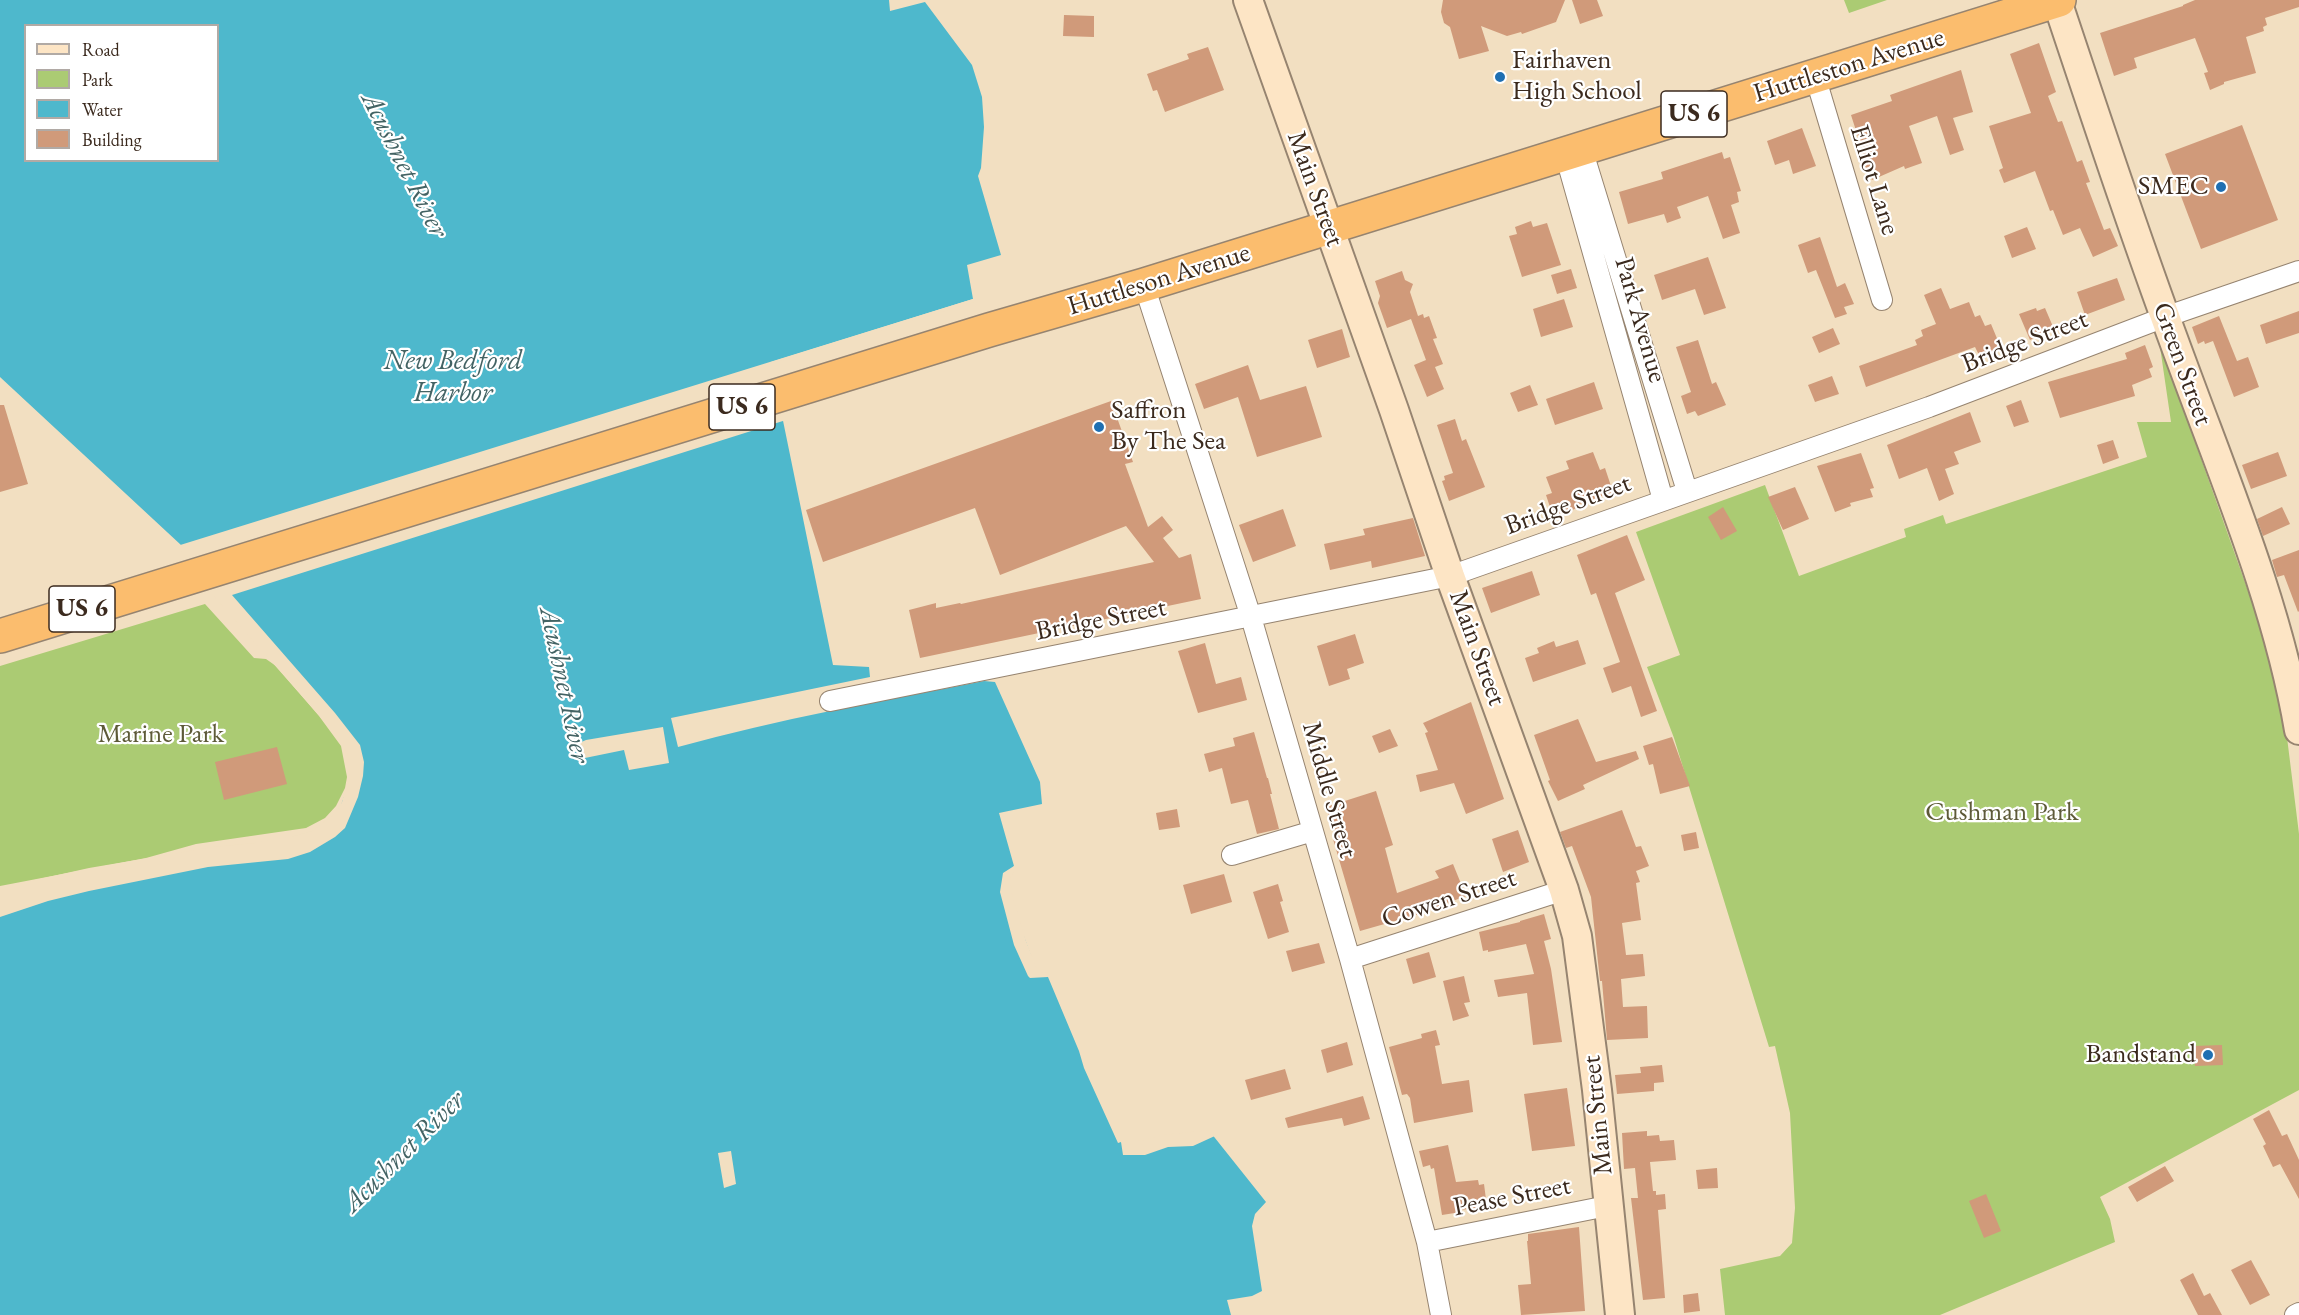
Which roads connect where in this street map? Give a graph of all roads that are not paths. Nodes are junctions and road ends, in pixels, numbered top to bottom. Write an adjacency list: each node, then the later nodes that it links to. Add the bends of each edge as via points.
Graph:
1 (1248, 0): 5 (main road, Main Street)
2 (2058, 0): 3 (highway, Huttleston Avenue / US 6); 9 (main road, Green Street)
3 (1815, 76): 4 (highway, Huttleston Avenue / US 6); 8 (street, Elliot Lane)
4 (1573, 152): 5 (highway, Huttleston Avenue / US 6); 10 (street); 11 (street, Park Avenue)
5 (1329, 228): 7 (highway, Huttleson Avenue / US 6); 12 (main road, Main Street)
6 (2299, 271): 9 (street, Bridge Street)
7 (1144, 285): 13 (street, Middle Street); 14 (highway, Huttleson Avenue / US 6)
8 (1882, 300)
9 (2165, 318): 10 (street, Bridge Street, via 1929,407); 16 (main road, Green Street, via 2257,572 2291,682)
10 (1687, 491): 11 (street, Bridge Street)
11 (1663, 500): 12 (street, Bridge Street)
12 (1450, 576): 13 (street, Bridge Street); 19 (main road, Main Street)
13 (1251, 617): 15 (street, Bridge Street); 17 (street, Middle Street)
14 (0, 636)
15 (830, 701)
16 (2299, 730)
17 (1313, 831): 18 (street); 20 (street, Middle Street)
18 (1232, 855)
19 (1564, 890): 20 (street, Cowen Street); 21 (main road, Main Street, via 1576,936 1597,1090)
20 (1350, 959): 22 (street, Middle Street)
21 (1607, 1206): 22 (street, Pease Street); 25 (main road, Main Street)
22 (1427, 1242): 24 (street, Middle Street)
23 (2299, 1313): 26 (street)
24 (1441, 1315)
25 (1620, 1315)
26 (2295, 1315)

